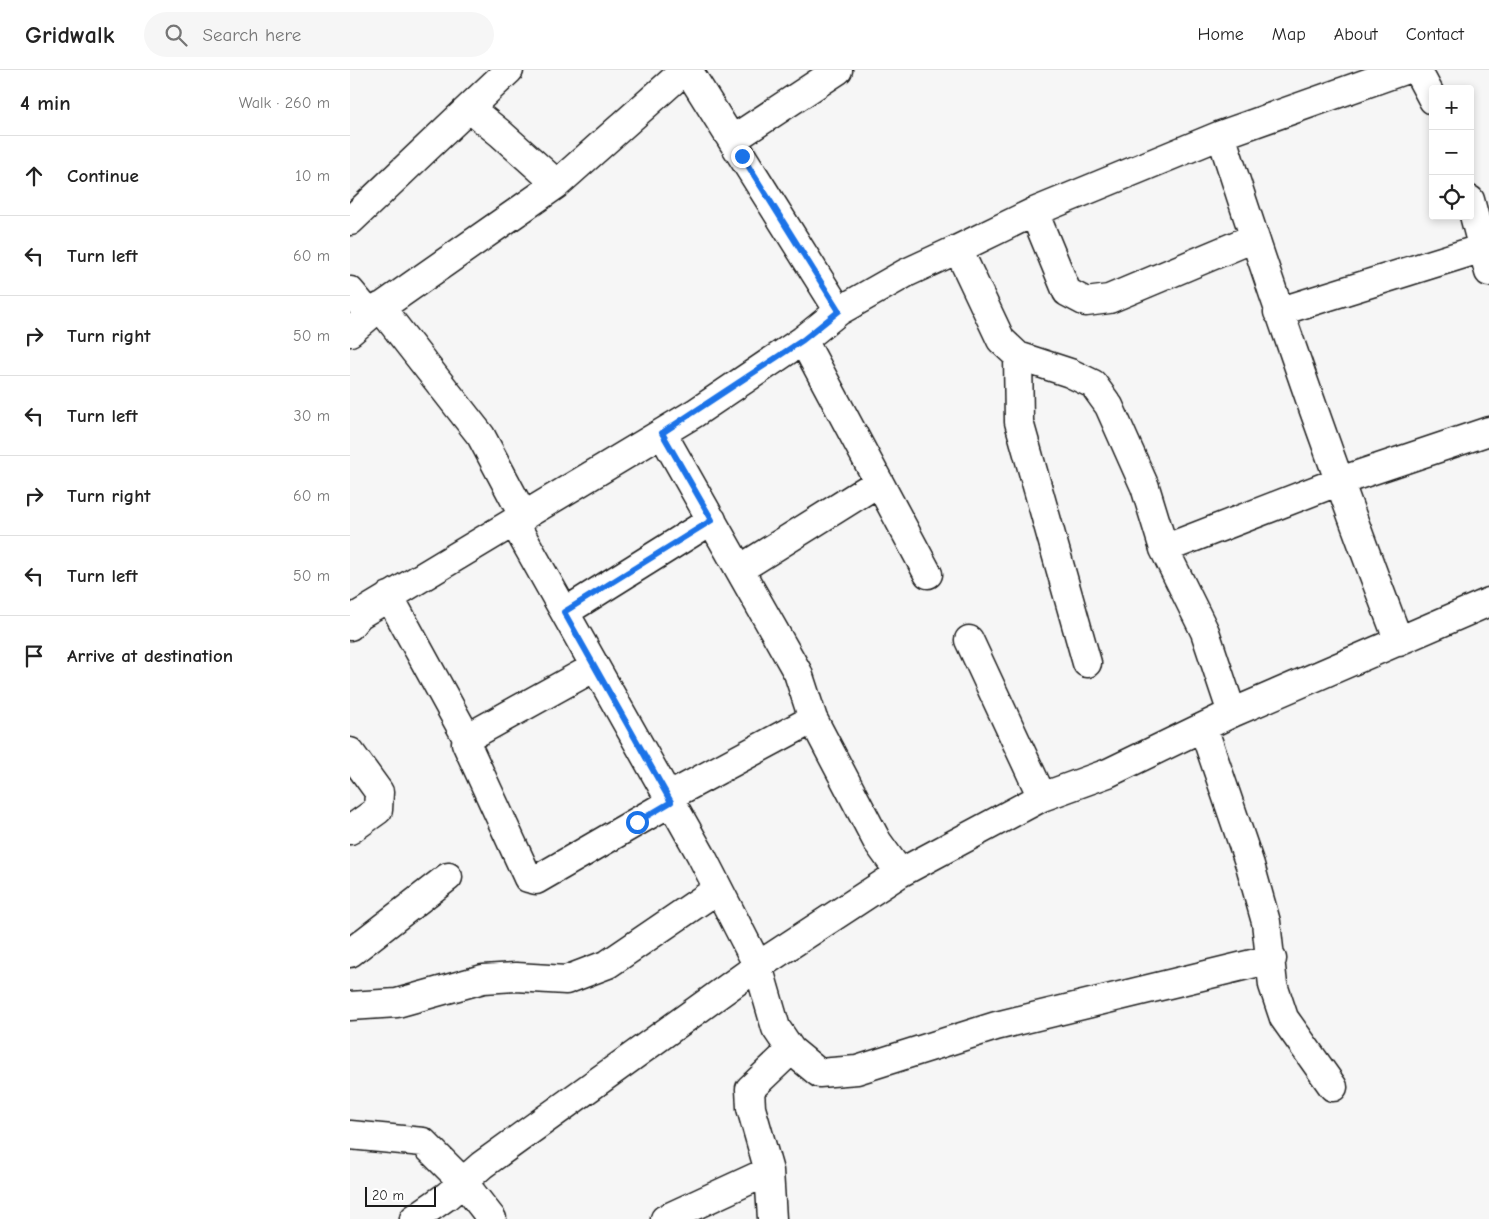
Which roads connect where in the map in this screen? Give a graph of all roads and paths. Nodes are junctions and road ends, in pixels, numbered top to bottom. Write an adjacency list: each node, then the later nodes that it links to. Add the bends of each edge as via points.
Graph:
1 (509, 70): 7 (street)
2 (687, 70): 9 (street); 10 (street)
3 (838, 70): 9 (street)
4 (1404, 70): 8 (street)
5 (1417, 70): 6 (street)
6 (1429, 92)
7 (469, 108): 10 (street); 13 (street)
8 (1220, 135): 11 (street); 14 (street)
9 (732, 140): 18 (street)
10 (557, 184): 20 (street)
11 (1034, 212): 14 (street, via 1067,292 1086,302 1109,299); 15 (street)
12 (1474, 215): 16 (street)
13 (350, 221)
14 (1254, 238): 19 (street)
15 (958, 249): 18 (street, via 906,273); 22 (street, via 1001,340)
16 (1486, 260): 19 (street)
17 (350, 291): 20 (street)
18 (839, 311): 21 (street)
19 (1278, 312): 26 (street)
20 (367, 318): 27 (street, via 481,436)
21 (803, 340): 24 (street); 25 (street)
22 (1018, 356): 29 (street, via 1093,384 1109,406 1125,440 1145,487); 38 (street, via 1019,422)
23 (1489, 431): 26 (street)
24 (662, 433): 27 (street); 28 (street)
25 (879, 482): 30 (street); 31 (street)
26 (1337, 482): 29 (street); 37 (street)
27 (519, 520): 32 (street); 34 (street)
28 (712, 520): 30 (street); 34 (street)
29 (1164, 549): 40 (street, via 1205,632)
30 (740, 568): 41 (street, via 798,673)
31 (928, 574)
32 (389, 596): 35 (street, via 359,615); 43 (street)
33 (1489, 602): 37 (street)
34 (564, 612): 39 (street)
35 (350, 626)
36 (969, 640): 45 (street)
37 (1399, 642): 40 (street)
38 (1087, 663)
39 (595, 667): 43 (street); 46 (street)
40 (1232, 713): 42 (street)
41 (814, 719): 46 (street); 48 (street, via 878,841)
42 (1203, 727): 45 (street, via 1108,773); 52 (street, via 1250,865 1266,922)
43 (467, 738): 46 (street, via 466,743 528,878 536,880)
44 (350, 752): 47 (street, via 379,792 378,810)
45 (1042, 797): 48 (street)
46 (670, 800): 50 (street)
47 (350, 830)
48 (900, 873): 53 (street)
49 (448, 877): 51 (street)
50 (718, 888): 53 (street); 54 (street, via 608,964 566,980 483,978 397,1003)
51 (350, 953)
52 (1272, 959): 55 (street, via 996,1026 856,1070 819,1073); 56 (street, via 1273,985 1284,1018)
53 (758, 966): 55 (street, via 776,1028); 59 (street)
54 (350, 1006)
55 (791, 1050): 58 (street, via 750,1089 751,1108)
56 (1333, 1087)
57 (350, 1135): 59 (street, via 423,1142)
58 (769, 1171): 62 (street); 63 (street)
59 (463, 1182): 60 (street); 61 (street)
60 (414, 1219)
61 (492, 1219)
62 (665, 1219)
63 (772, 1219)

